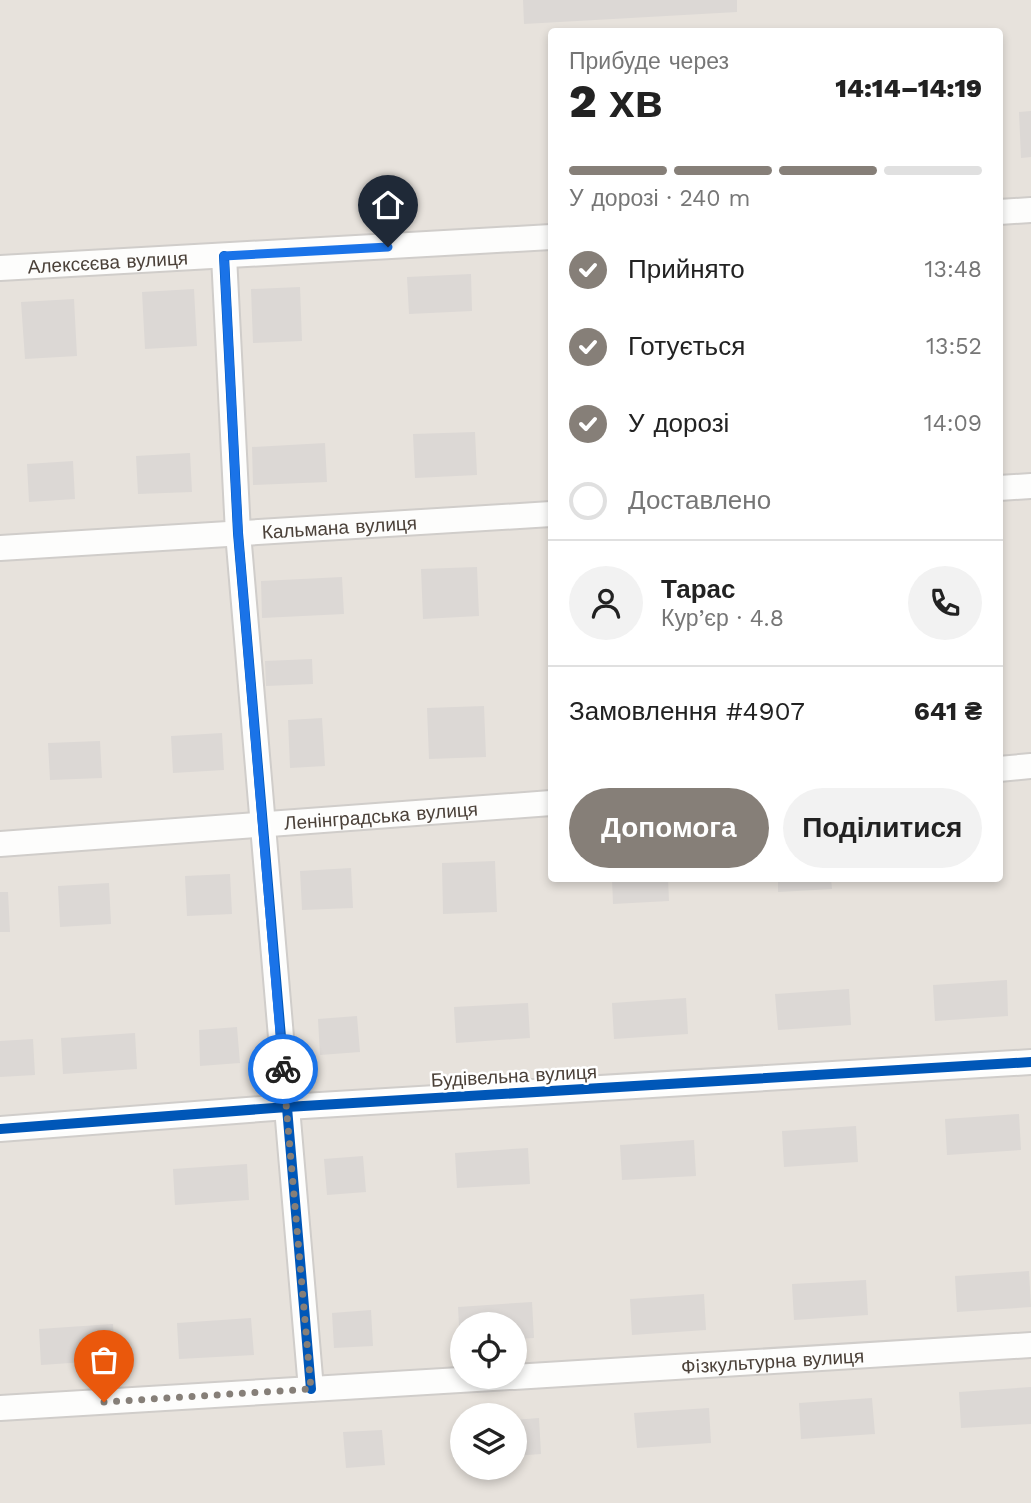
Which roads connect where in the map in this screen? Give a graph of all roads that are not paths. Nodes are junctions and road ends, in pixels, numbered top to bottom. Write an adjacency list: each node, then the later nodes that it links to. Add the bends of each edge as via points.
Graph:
1 (1031, 210): 2 (street)
2 (1003, 212)
3 (548, 237): 4 (street, Алексєєва вулиця)
4 (224, 256): 5 (street, Алексєєва вулиця); 9 (street)
5 (0, 268)
6 (1031, 486): 7 (street)
7 (1003, 488)
8 (548, 514): 9 (street, Кальмана вулиця)
9 (238, 533): 10 (street, Кальмана вулиця); 14 (street)
10 (0, 548)
11 (1031, 766): 12 (street)
12 (1003, 769)
13 (548, 803): 14 (street, Ленінградська вулиця)
14 (262, 825): 15 (street, Ленінградська вулиця); 17 (street)
15 (0, 844)
16 (1031, 1062): 17 (street, Будівельна вулиця)
17 (287, 1107): 18 (street, Будівельна вулиця); 22 (street)
18 (0, 1129)
19 (1031, 1345): 20 (street, Фiзкультурна вулиця)
20 (527, 1376)
21 (450, 1381): 22 (street, Фiзкультурна вулиця)
22 (311, 1389): 23 (street, Фiзкультурна вулиця)
23 (0, 1408)

